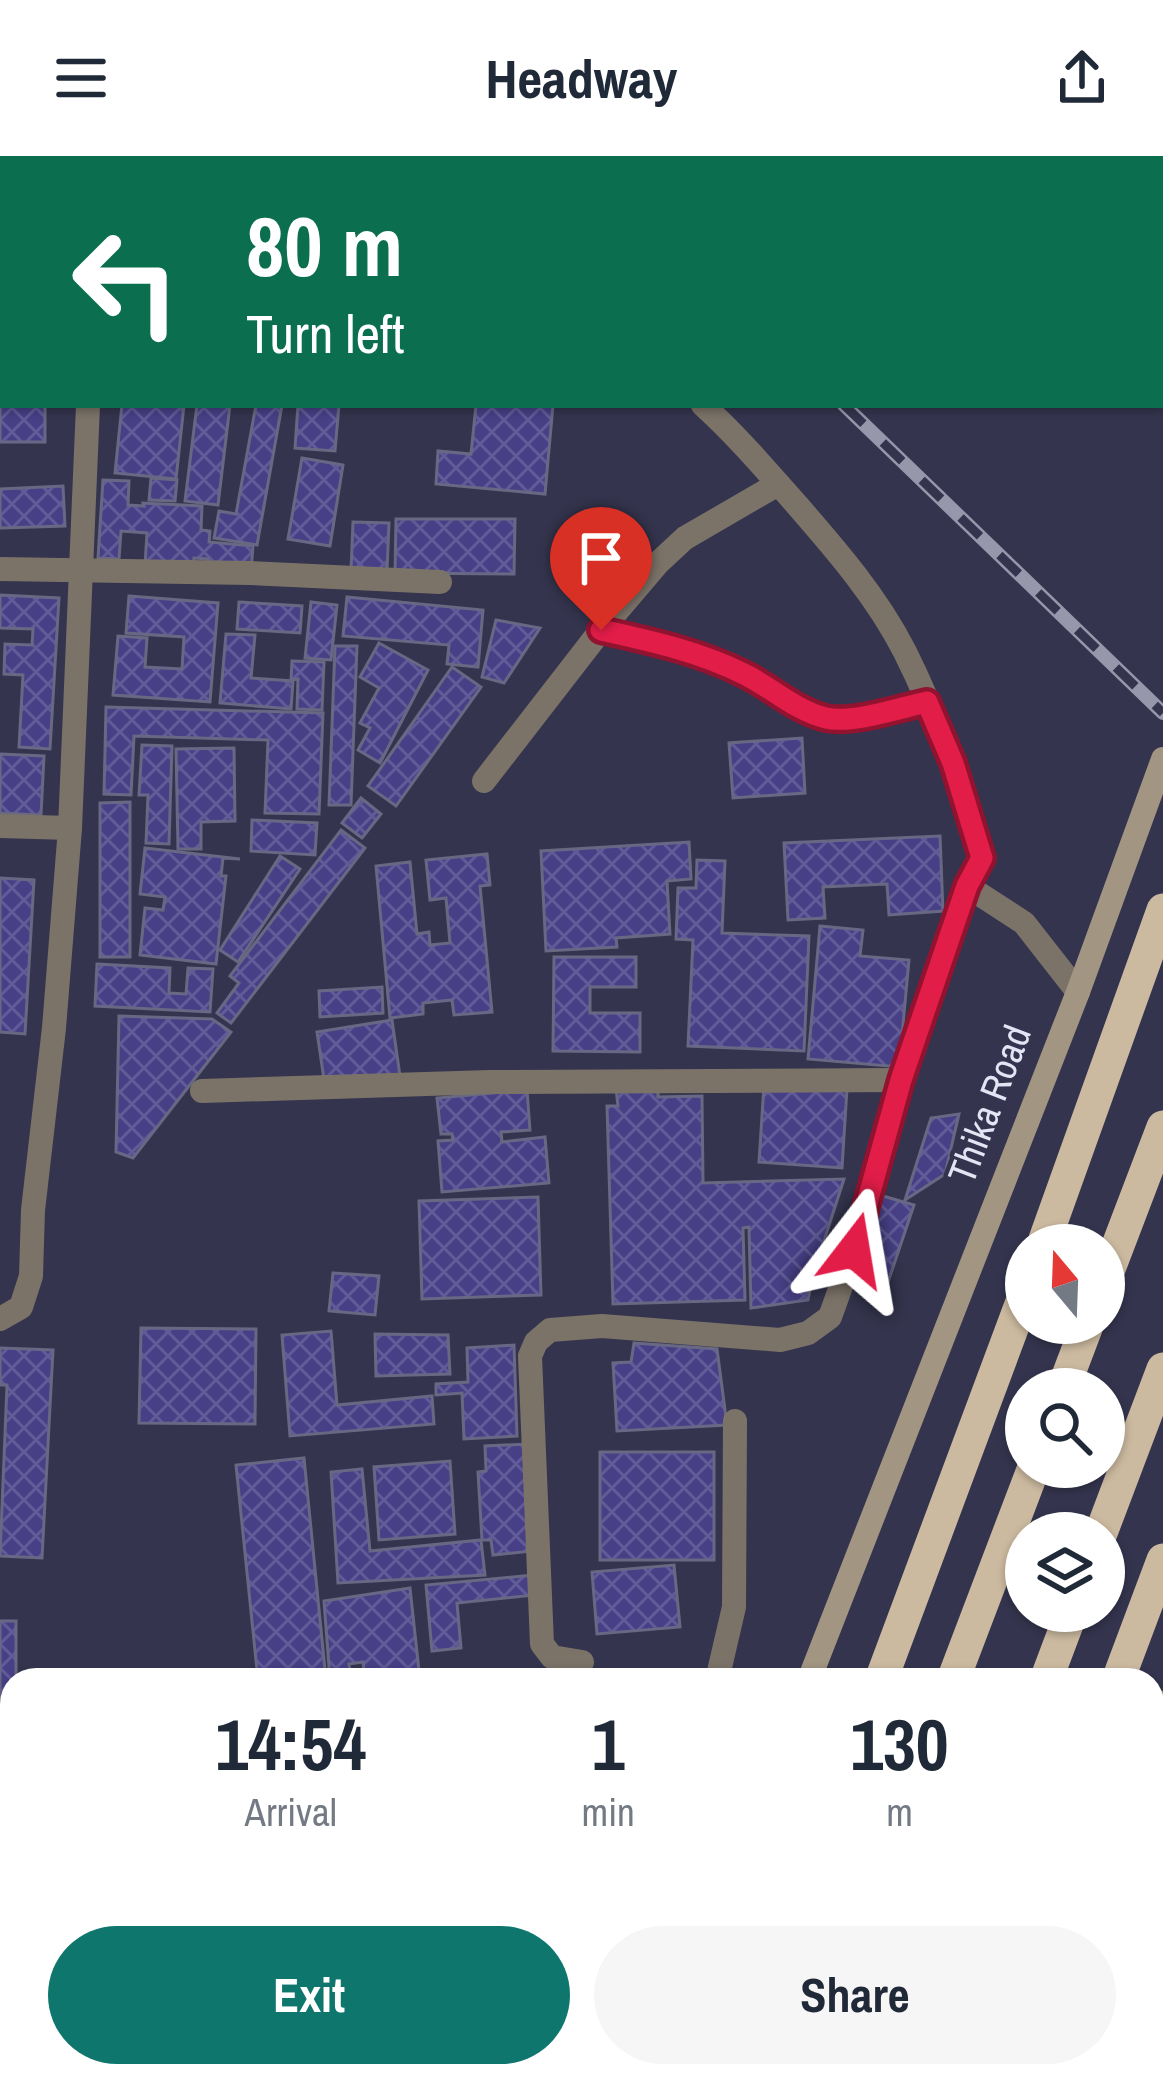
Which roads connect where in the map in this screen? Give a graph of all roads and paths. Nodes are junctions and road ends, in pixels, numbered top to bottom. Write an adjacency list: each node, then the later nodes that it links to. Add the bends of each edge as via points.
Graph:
1 (88, 408): 5 (street)
2 (706, 408): 3 (street)
3 (778, 484): 7 (street, via 686,538); 8 (street, via 877,604)
4 (0, 569): 5 (street)
5 (79, 572): 6 (street); 12 (street)
6 (440, 582)
7 (601, 630): 8 (street, via 683,649 827,718); 10 (street)
8 (927, 702): 13 (street, via 982,858)
9 (1163, 759): 15 (main road, Thika Road)
10 (484, 781)
11 (0, 826): 12 (street)
12 (70, 828): 21 (street, via 31,1276 21,1307)
13 (967, 886): 15 (street, via 1024,922); 16 (street)
14 (1163, 910): 19 (highway)
15 (1078, 992): 31 (main road, Thika Road)
16 (901, 1080): 17 (street); 29 (street, via 830,1316 808,1333 780,1340 602,1326 550,1330 536,1342 530,1356 542,1644 552,1657)
17 (202, 1090)
18 (1163, 1127): 20 (highway)
19 (1050, 1224)
20 (1125, 1227)
21 (0, 1319)
22 (1006, 1344): 32 (highway)
23 (1163, 1369): 26 (highway)
24 (735, 1421): 30 (street, via 734,1607)
25 (1026, 1488): 33 (highway)
26 (1109, 1512)
27 (1163, 1560): 35 (highway)
28 (1064, 1632): 34 (highway)
29 (582, 1662)
30 (721, 1668)
31 (814, 1668)
32 (885, 1668)
33 (957, 1668)
34 (1051, 1668)
35 (1122, 1668)

